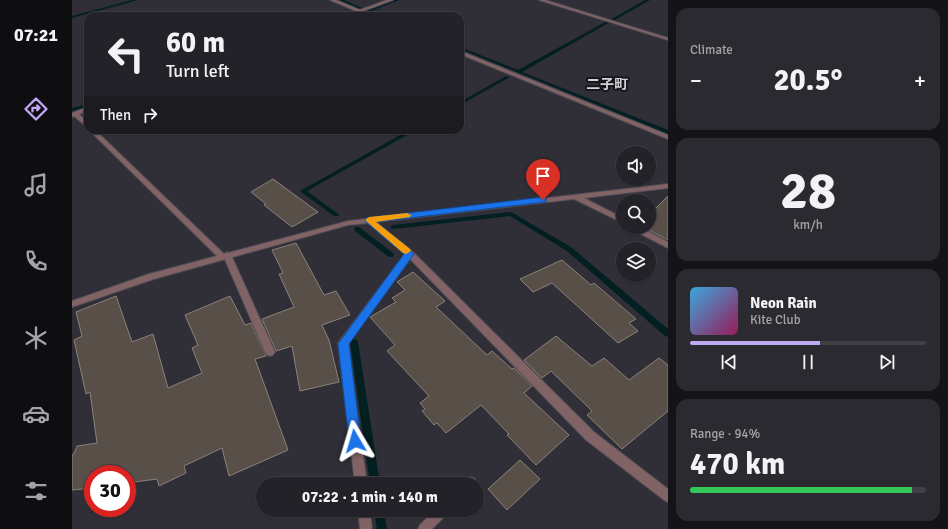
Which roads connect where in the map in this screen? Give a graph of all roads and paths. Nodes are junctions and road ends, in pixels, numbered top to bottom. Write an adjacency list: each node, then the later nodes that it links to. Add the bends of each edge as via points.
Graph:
1 (332, 0): 4 (street)
2 (391, 0): 4 (street)
3 (541, 0): 5 (street)
4 (359, 11)
5 (668, 39)
6 (464, 54): 11 (street)
7 (84, 110): 8 (street)
8 (73, 114): 9 (street)
9 (84, 123)
10 (96, 134): 19 (street)
11 (668, 137)
12 (668, 186): 13 (street)
13 (575, 196): 14 (street); 15 (street)
14 (616, 217)
15 (369, 220): 18 (street); 19 (street, via 348,223)
16 (647, 234): 17 (street)
17 (668, 245)
18 (410, 254): 22 (street, via 343,344); 23 (street, via 590,436)
19 (224, 256): 20 (street, via 152,276); 21 (street)
20 (72, 304)
21 (270, 352)
22 (360, 477)
23 (668, 496)
24 (365, 517): 26 (street)
25 (436, 517): 27 (street)
26 (366, 529)
27 (424, 529)

